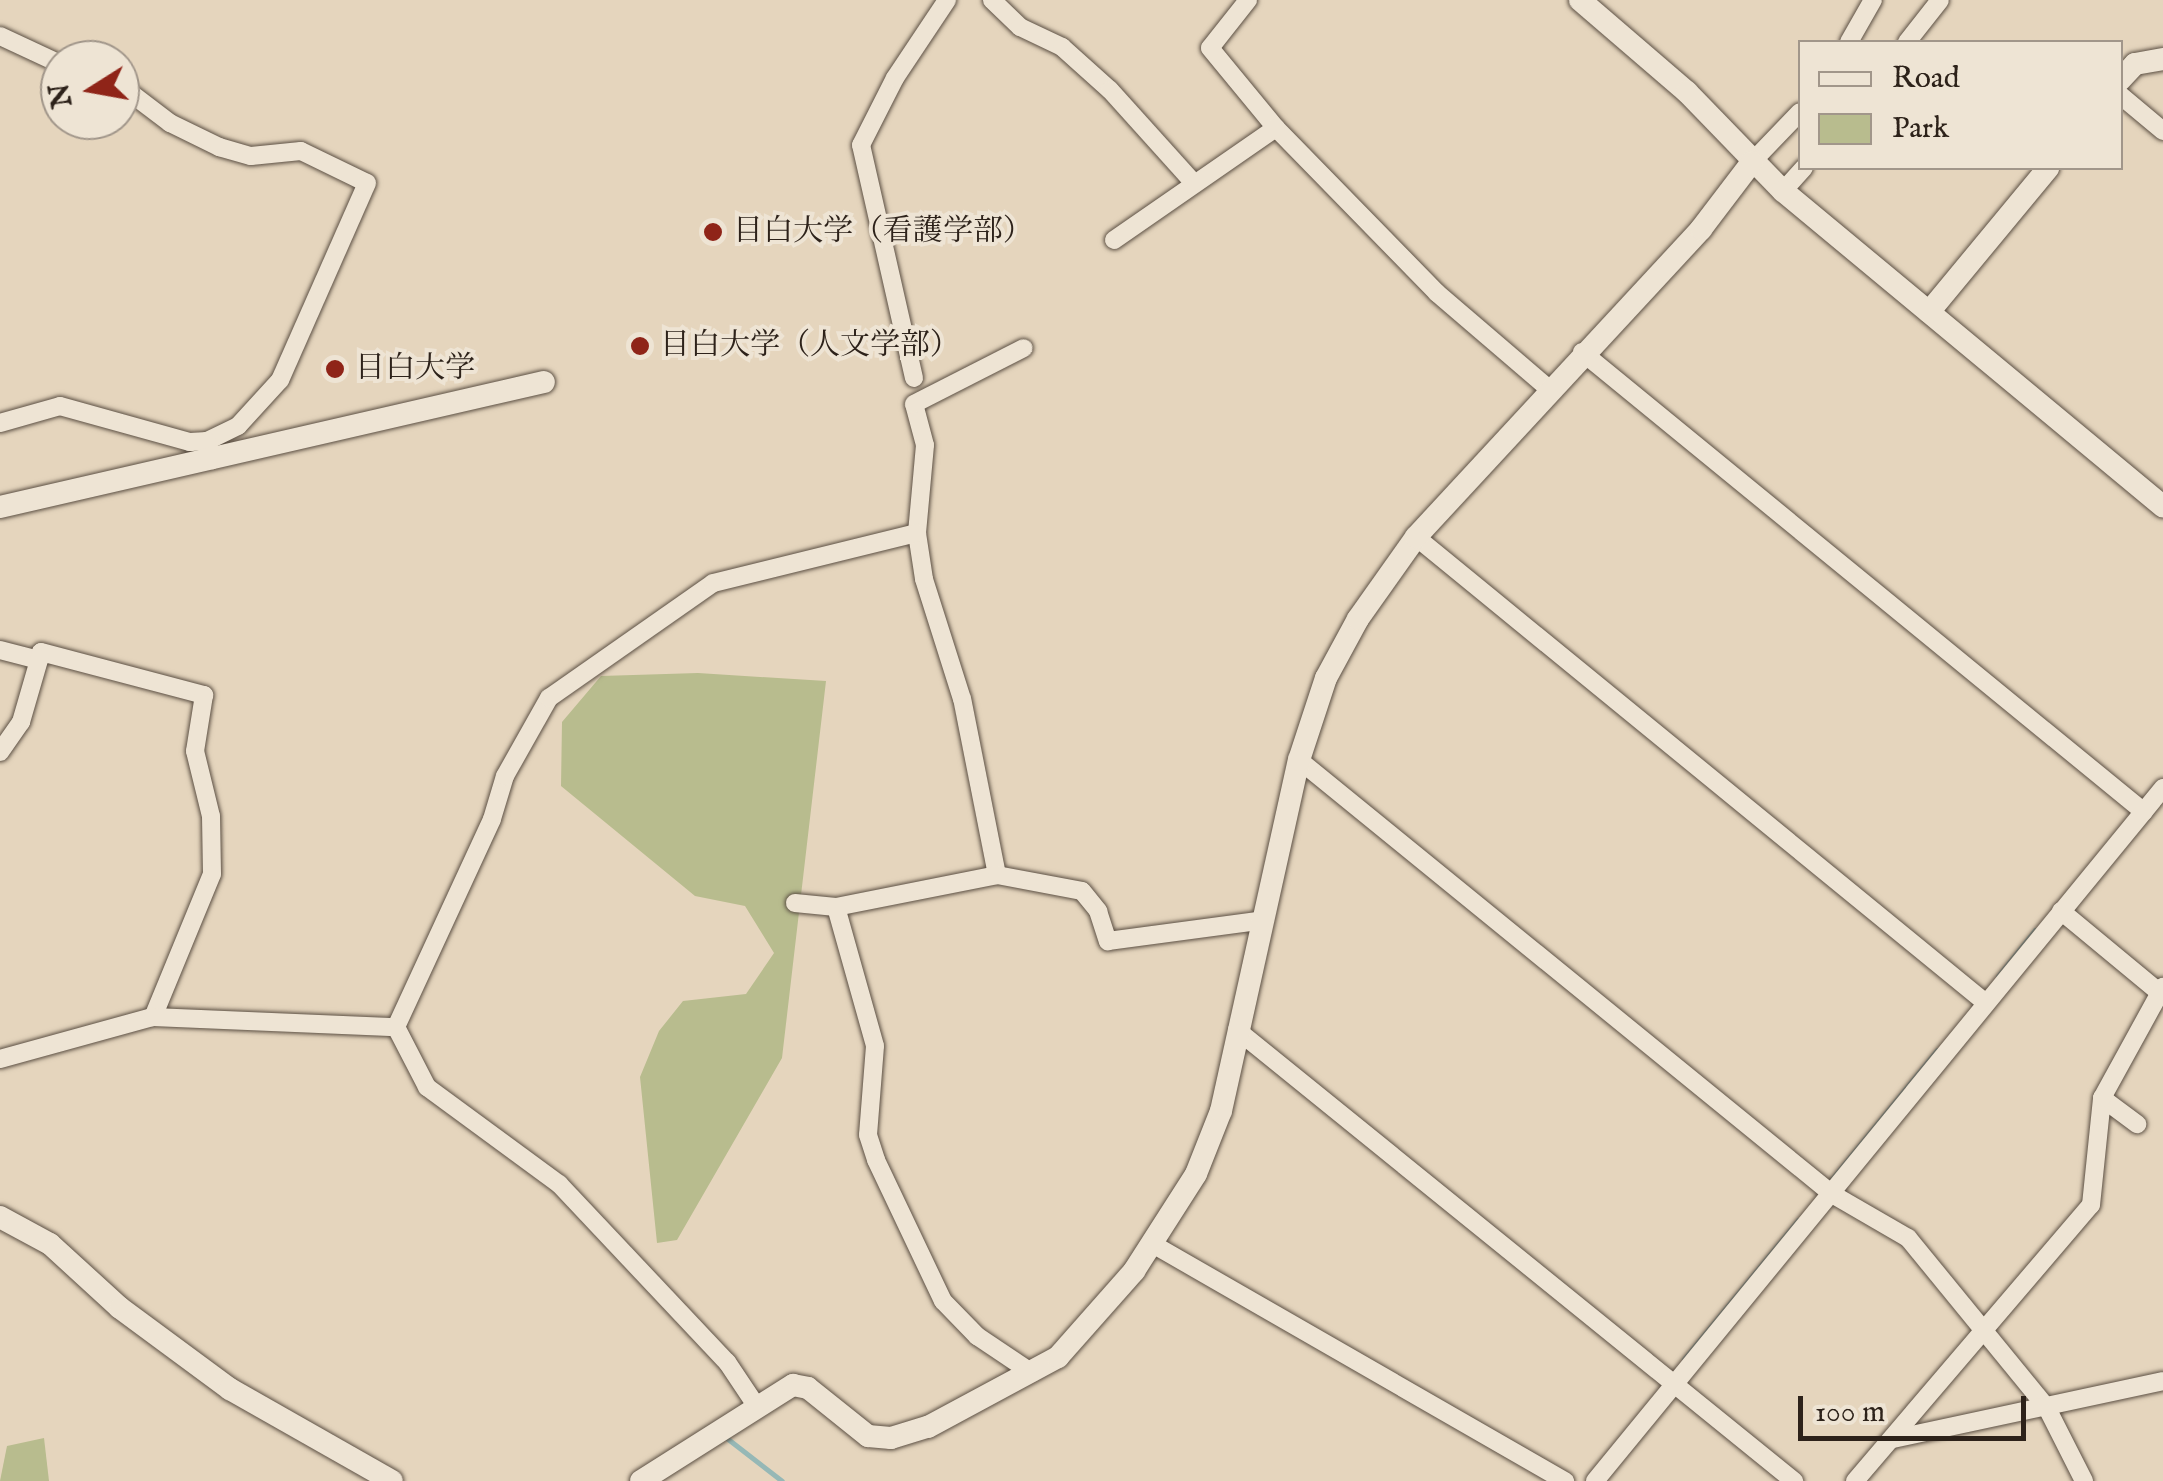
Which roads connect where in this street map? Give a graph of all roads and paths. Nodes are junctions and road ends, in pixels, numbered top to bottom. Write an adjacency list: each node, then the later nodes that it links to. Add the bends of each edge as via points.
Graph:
1 (947, 0): 27 (street, via 911,50 862,144)
2 (992, 0): 21 (street, via 1020,27 1062,47 1110,90)
3 (1248, 0): 16 (street, via 1210,48)
4 (1580, 0): 18 (street, via 1687,92)
5 (1873, 0): 8 (street)
6 (1940, 0): 9 (street)
7 (0, 36): 10 (street)
8 (1850, 40)
9 (1909, 40)
10 (40, 55)
11 (2163, 59): 12 (street, via 2135,64)
12 (2123, 77)
13 (2123, 98): 17 (street)
14 (140, 101): 31 (street, via 170,124 220,147 251,156 300,151 367,183 280,380)
15 (1798, 114): 18 (street)
16 (1276, 128): 21 (street); 29 (street, via 1436,293)
17 (2163, 130)
18 (1752, 162): 22 (street); 26 (street, via 1701,229)
19 (1802, 170): 22 (street)
20 (2046, 170): 24 (street)
21 (1192, 182): 23 (street)
22 (1783, 191): 24 (street)
23 (1114, 240)
24 (1930, 312): 32 (street)
25 (1024, 348): 34 (street, via 914,404 925,445)
26 (1582, 352): 29 (street); 41 (street)
27 (914, 378)
28 (544, 382): 31 (street)
29 (1548, 389): 35 (street)
30 (0, 423): 31 (street, via 60,406)
31 (209, 450): 33 (street)
32 (2163, 506)
33 (0, 507)
34 (917, 533): 42 (street, via 937,627 962,699); 50 (street, via 713,583 549,698 505,776 492,819)
35 (1416, 537): 39 (street, via 1383,578 1326,678); 48 (street)
36 (0, 650): 37 (street)
37 (39, 660): 38 (street, via 21,722); 49 (street, via 41,652 204,695 195,751 211,816 212,874)
38 (0, 752)
39 (1300, 760): 46 (street); 55 (street)
40 (2163, 788): 41 (street)
41 (2144, 812): 45 (street)
42 (998, 875): 44 (street); 46 (street, via 1082,891 1098,910 1108,940)
43 (796, 903): 44 (street)
44 (836, 907): 59 (street, via 875,1046 868,1135 876,1160 942,1301 977,1336)
45 (2061, 911): 47 (street); 48 (street)
46 (1258, 921): 51 (street)
47 (2161, 989): 53 (street)
48 (1986, 1003): 55 (street)
49 (153, 1016): 50 (street); 52 (street)
50 (396, 1027): 62 (street, via 427,1087 559,1184 727,1362)
51 (1237, 1030): 57 (street, via 1221,1111); 61 (street)
52 (0, 1059)
53 (2102, 1098): 54 (street); 58 (street, via 2091,1206)
54 (2137, 1124)
55 (1832, 1194): 58 (street, via 1908,1238); 61 (street)
56 (0, 1217): 65 (street, via 50,1244 120,1308 230,1389)
57 (1156, 1246): 59 (street, via 1071,1344); 67 (street)
58 (1986, 1328): 63 (street); 64 (street)
59 (1032, 1372): 62 (street, via 928,1427 891,1438 868,1436 808,1388 793,1386)
60 (2163, 1381): 63 (street)
61 (1672, 1384): 68 (street); 69 (street)
62 (755, 1404): 66 (street)
63 (2047, 1408): 64 (street); 71 (street)
64 (1894, 1439): 70 (street)
65 (392, 1481)
66 (641, 1481)
67 (1566, 1481)
68 (1594, 1481)
69 (1794, 1481)
70 (1855, 1481)
71 (2084, 1481)

